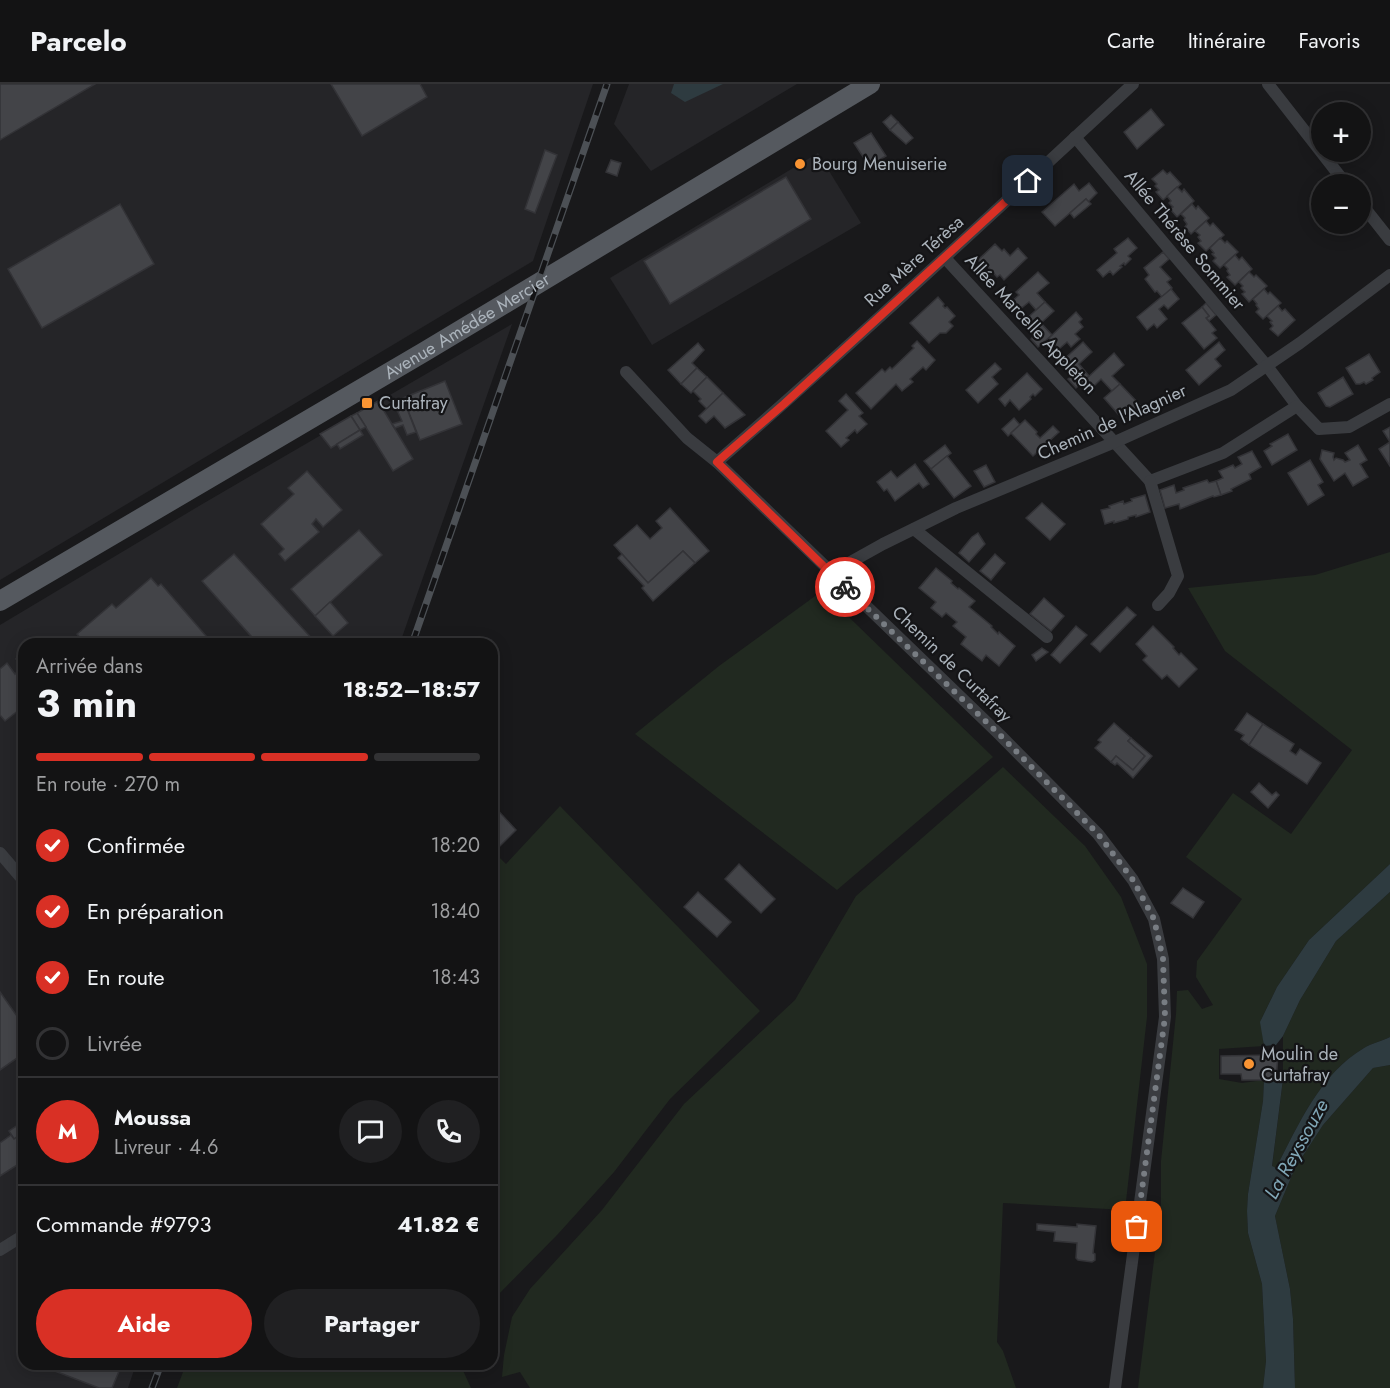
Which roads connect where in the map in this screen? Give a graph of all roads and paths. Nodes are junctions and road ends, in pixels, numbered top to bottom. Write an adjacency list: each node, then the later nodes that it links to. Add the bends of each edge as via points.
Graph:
1 (870, 84): 19 (main road, Avenue Amédée Mercier)
2 (1133, 84): 4 (street, Rue Mère Térèsa)
3 (1268, 84): 5 (street)
4 (1075, 138): 8 (street, Rue Mère Térèsa); 10 (street, Allée Thérèse Sommier)
5 (1339, 174)
6 (1371, 216): 7 (street)
7 (1390, 240)
8 (945, 258): 14 (street, Allée Marcelle Appleton); 15 (street, Rue Mère Térèsa)
9 (1390, 274): 10 (street, Chemin de l'Alagnier)
10 (1268, 366): 13 (street, Allée Thérèse Sommier); 14 (street, Chemin de l'Alagnier, via 1231,390)
11 (626, 372): 15 (street, Chemin de Curtafray, via 687,438)
12 (1390, 404): 13 (street, Allée Thérèse Sommier, via 1349,427 1319,429)
13 (1297, 406): 16 (street, via 1223,453)
14 (1115, 442): 16 (street, Allée Marcelle Appleton); 17 (street, Chemin de l'Alagnier)
15 (717, 462): 18 (street, Chemin de Curtafray)
16 (1150, 481): 20 (street, via 1178,576)
17 (914, 529): 18 (street, Chemin de l'Alagnier); 21 (street)
18 (831, 573): 26 (street, Chemin de Curtafray, via 1098,834 1133,880 1154,919 1163,959 1165,1017)
19 (0, 601)
20 (1158, 605)
21 (1047, 637)
22 (0, 853): 23 (street)
23 (18, 874)
24 (18, 1239): 25 (street)
25 (0, 1250)
26 (1115, 1388)

